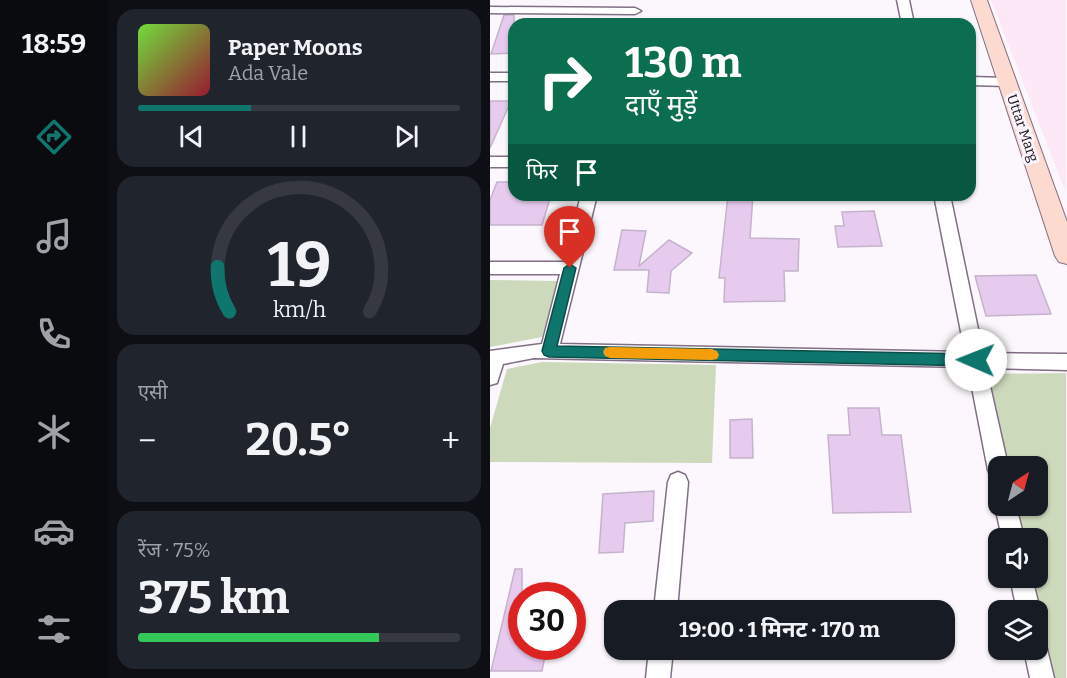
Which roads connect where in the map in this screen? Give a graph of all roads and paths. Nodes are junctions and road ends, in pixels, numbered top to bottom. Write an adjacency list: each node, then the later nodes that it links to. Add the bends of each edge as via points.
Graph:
1 (903, 0): 5 (street)
2 (979, 0): 9 (main road, Uttar Marg)
3 (637, 5): 4 (street)
4 (490, 10)
5 (907, 18)
6 (490, 77): 7 (street)
7 (508, 77)
8 (976, 81): 9 (street)
9 (1007, 82): 14 (main road, Uttar Marg)
10 (490, 162): 11 (street)
11 (508, 162)
12 (587, 201): 16 (street)
13 (943, 201): 19 (street)
14 (1066, 256)
15 (490, 268): 16 (street)
16 (570, 268): 17 (street)
17 (549, 351): 18 (street); 19 (street)
18 (493, 359): 21 (street)
19 (976, 360): 20 (street); 22 (street)
20 (1066, 362)
21 (490, 377)
22 (995, 456)
23 (678, 482): 24 (street)
24 (666, 600)
25 (660, 660): 27 (street)
26 (1038, 660): 28 (street)
27 (658, 678)
28 (1042, 678)

